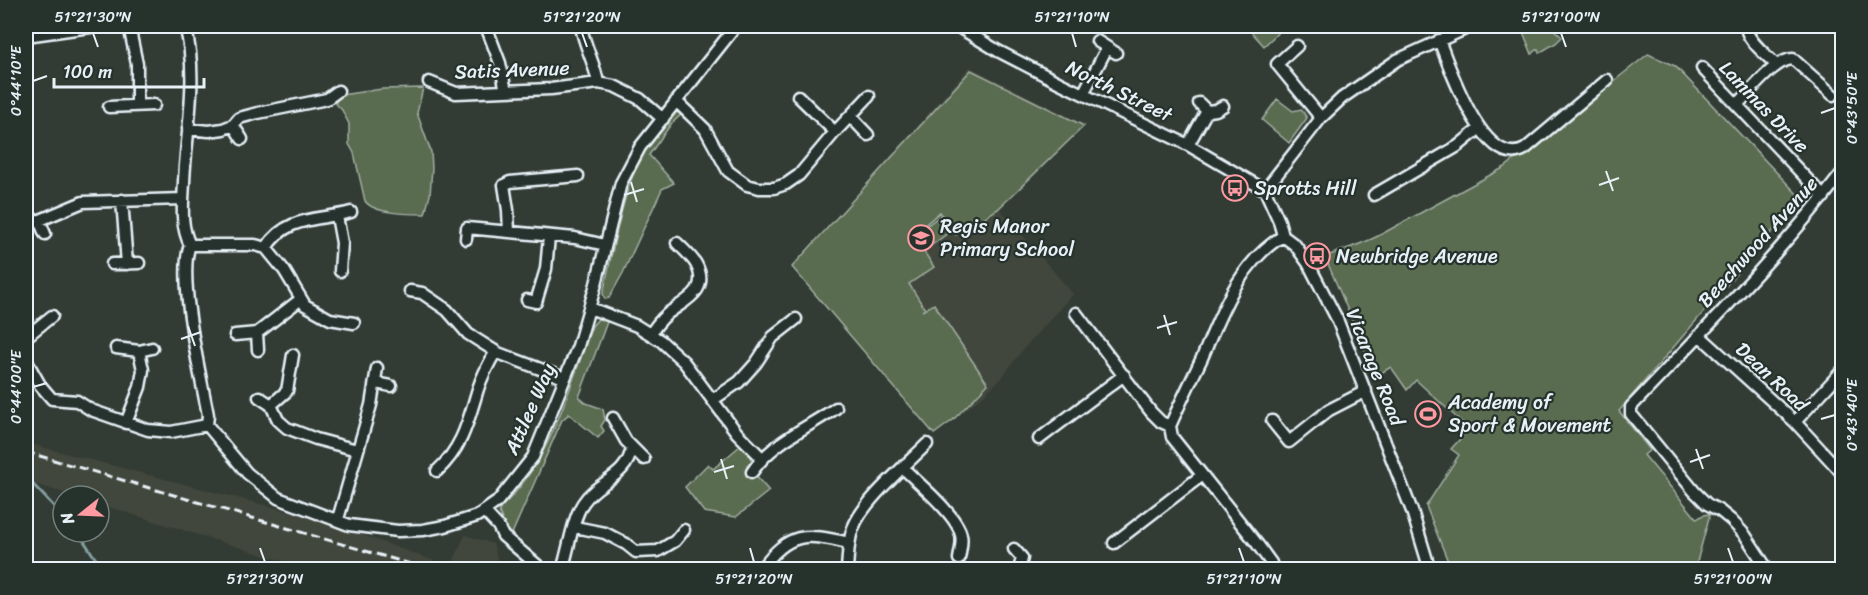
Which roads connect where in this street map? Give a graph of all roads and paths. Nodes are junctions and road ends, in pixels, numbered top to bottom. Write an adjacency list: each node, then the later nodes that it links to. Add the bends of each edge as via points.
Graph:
1 (97, 26): 11 (street)
2 (129, 26): 27 (street, via 137,64)
3 (203, 26): 10 (street)
4 (486, 26): 21 (street)
5 (736, 26): 26 (street, Attlee Way)
6 (957, 26): 22 (street, North Street)
7 (1472, 26): 12 (street)
8 (1746, 26): 15 (street, via 1750,37)
9 (581, 27): 19 (street, Satis Avenue)
10 (186, 28): 37 (street, via 192,80)
11 (26, 36)
12 (1439, 40): 33 (street, via 1387,66); 36 (street)
13 (1097, 41): 22 (street, via 1112,51)
14 (1297, 46): 33 (street, via 1277,64)
15 (1776, 65): 23 (street, via 1793,59); 29 (street)
16 (1702, 68): 29 (street, Lammas Drive)
17 (1607, 80): 36 (street, via 1520,152 1501,149)
18 (429, 82): 21 (street, Satis Avenue, via 456,93)
19 (598, 83): 21 (street, Satis Avenue); 34 (street, Satis Avenue, via 629,92)
20 (338, 91): 35 (street, via 327,99 239,118)
21 (506, 91)
22 (1083, 94): 41 (street, North Street)
23 (1833, 95)
24 (798, 96): 38 (street)
25 (869, 96): 32 (street)
26 (676, 101): 34 (street, Attlee Way); 38 (street, via 705,129 728,171 747,185 759,188 774,188 799,175)
27 (137, 105): 28 (street); 31 (street)
28 (154, 105)
29 (1737, 105): 46 (street, Lammas Drive)
30 (1222, 106): 41 (street, via 1216,110 1203,107)
31 (109, 107)
32 (851, 117): 38 (street); 39 (street)
33 (1321, 118): 44 (street)
34 (663, 119): 60 (street, Attlee Way, via 640,147 621,183)
35 (233, 125): 37 (street, via 210,131); 40 (street)
36 (1480, 128): 45 (street, via 1458,146)
37 (188, 129): 47 (street)
38 (835, 132)
39 (868, 135)
40 (242, 140)
41 (1188, 145): 44 (street, North Street)
42 (1842, 173): 46 (street, Beechwood Avenue)
43 (578, 176): 53 (street, via 504,185)
44 (1265, 190): 55 (street, Vicarage Road)
45 (1374, 195)
46 (1824, 197): 77 (street, Beechwood Avenue)
47 (183, 199): 48 (street); 59 (street, via 183,225)
48 (122, 200): 51 (street, via 83,202); 64 (street)
49 (351, 212): 50 (street)
50 (337, 216): 61 (street, via 294,223 277,234); 65 (street, via 342,243)
51 (39, 220): 52 (street); 54 (street)
52 (26, 226)
53 (508, 232): 56 (street); 57 (street, via 467,228)
54 (45, 234)
55 (1283, 236): 92 (street, Vicarage Road, via 1300,251 1316,277); 102 (street, via 1266,248 1241,276)
56 (549, 237): 60 (street); 68 (street, via 546,269 536,302)
57 (466, 239)
58 (677, 243): 75 (street, via 696,264 699,288 659,321)
59 (190, 245): 61 (street); 101 (street, via 185,270)
60 (605, 245): 69 (street, Attlee Way)
61 (266, 248): 67 (street)
62 (139, 263): 64 (street)
63 (112, 264): 64 (street)
64 (127, 264)
65 (340, 271)
66 (410, 291): 83 (street, via 423,293 447,310 468,334)
67 (301, 299): 73 (street, via 311,310 330,319); 74 (street)
68 (526, 300)
69 (590, 308): 75 (street); 89 (street, Attlee Way)
70 (1076, 313): 88 (street)
71 (52, 316): 78 (street)
72 (796, 320): 94 (street, via 773,337 744,377)
73 (354, 323)
74 (257, 333): 76 (street); 81 (street)
75 (651, 333): 94 (street, via 684,362)
76 (235, 335)
77 (1699, 335): 99 (street, Dean Road); 131 (street, Beechwood Avenue, via 1631,407 1631,414 1694,491 1745,535)
78 (26, 337)
79 (116, 348): 82 (street)
80 (152, 348): 82 (street)
81 (258, 350)
82 (139, 351): 100 (street, via 143,370 140,387)
83 (496, 351): 89 (street); 110 (street, via 478,387 454,462)
84 (293, 355): 95 (street, via 287,391)
85 (26, 360): 100 (street, via 52,399 77,401)
86 (377, 368): 90 (street)
87 (1842, 371): 99 (street)
88 (1124, 375): 102 (street, via 1151,412); 103 (street)
89 (564, 378): 116 (street, Attlee Way, via 532,457 507,491)
90 (376, 383): 91 (street); 106 (street)
91 (391, 386)
92 (1366, 392): 98 (street, via 1315,419 1289,442); 130 (street, Vicarage Road, via 1412,511)
93 (259, 397): 95 (street)
94 (714, 399): 107 (street, via 737,433)
95 (271, 405): 106 (street, via 287,428)
96 (836, 408): 107 (street)
97 (613, 418): 105 (street)
98 (1272, 421)
99 (1795, 422): 112 (street, Dean Road)
100 (126, 423): 101 (street, via 171,432)
101 (207, 425): 117 (street, Attlee Way, via 247,473 278,498)
102 (1170, 426): 113 (street, via 1172,437)
103 (1039, 439)
104 (927, 444): 109 (street)
105 (632, 448): 108 (street); 115 (street, via 629,461)
106 (357, 450): 117 (street)
107 (762, 458): 111 (street)
108 (644, 459)
109 (903, 468): 120 (street, via 863,511); 123 (street, via 958,528)
110 (437, 471)
111 (752, 472)
112 (1842, 473)
113 (1201, 476): 121 (street); 129 (street)
114 (584, 483): 115 (street)
115 (593, 491): 118 (street, via 582,504)
116 (484, 511): 117 (street, Attlee Way, via 423,530 358,527); 124 (street, via 503,536)
117 (338, 519)
118 (575, 527): 119 (street, via 604,533 636,552 658,551); 125 (street)
119 (684, 530)
120 (849, 543): 126 (street, via 809,535 793,539); 127 (street)
121 (1113, 543)
122 (1014, 549): 128 (street, via 1022,558)
123 (959, 559)
124 (543, 570)
125 (562, 570)
126 (760, 570)
127 (847, 570)
128 (1019, 570)
129 (1274, 570)
130 (1430, 570)
131 (1768, 570)

